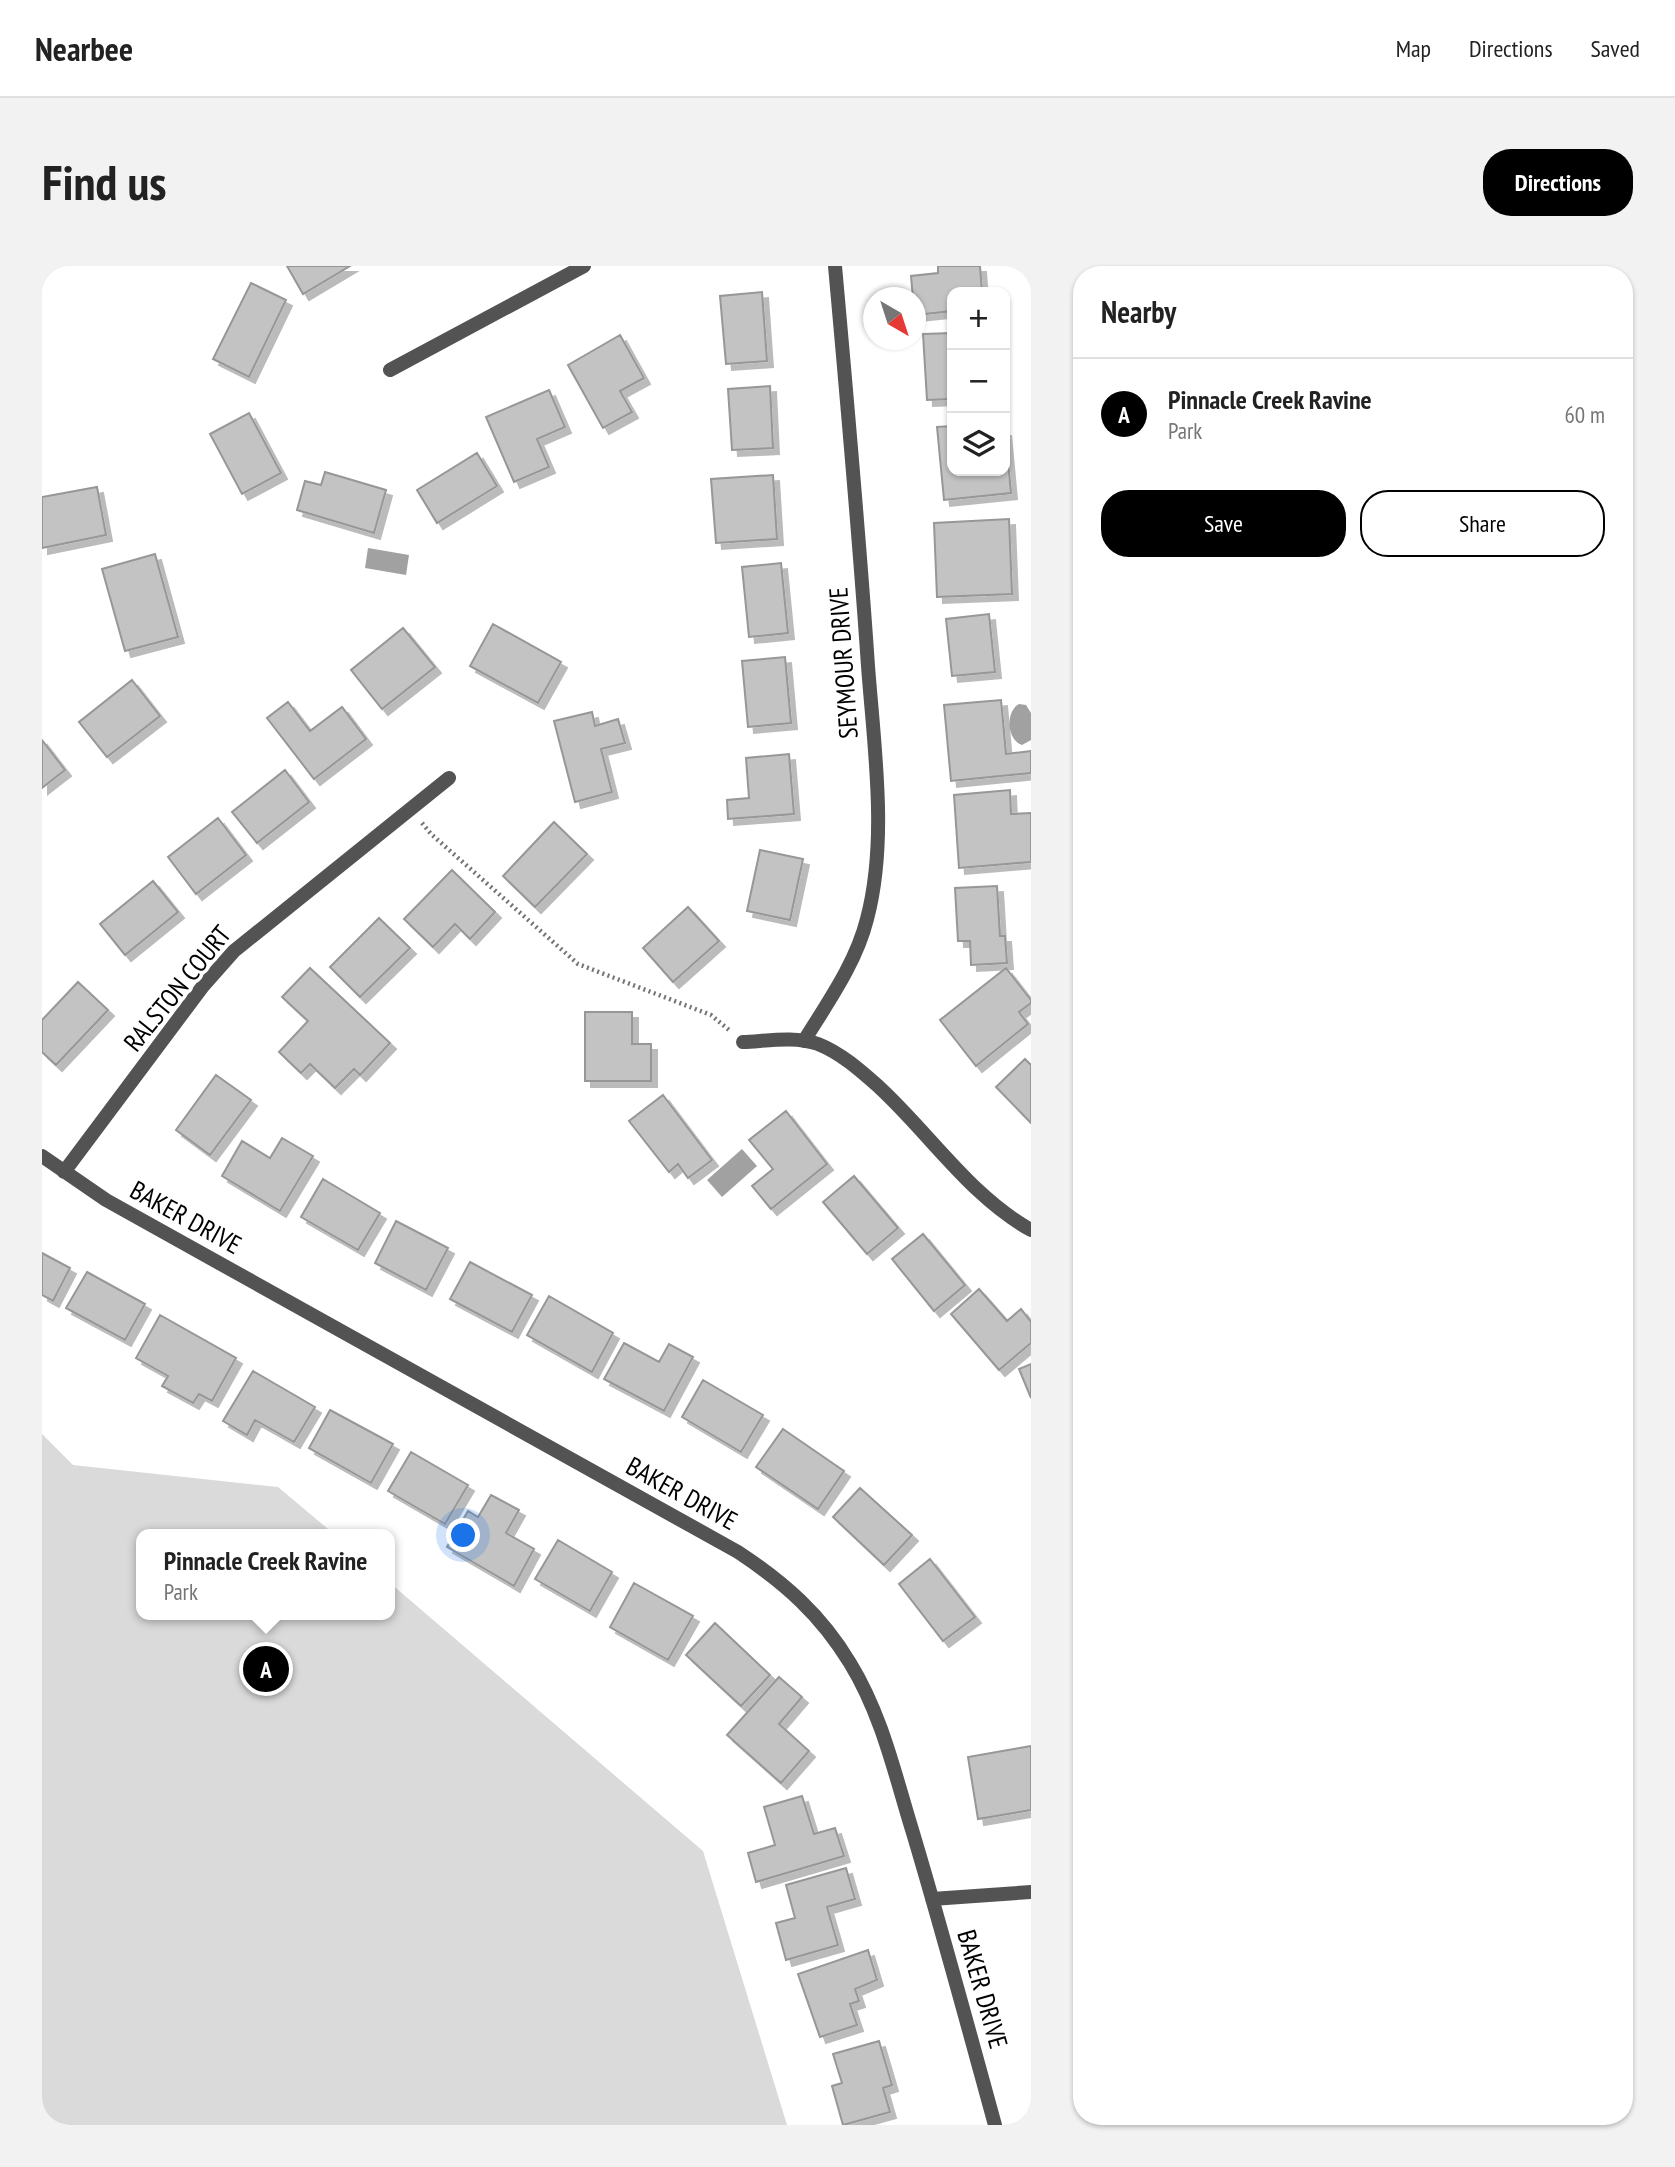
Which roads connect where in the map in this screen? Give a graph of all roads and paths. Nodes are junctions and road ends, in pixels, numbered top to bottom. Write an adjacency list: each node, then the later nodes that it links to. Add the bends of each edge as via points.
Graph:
1 (584, 266): 3 (street)
2 (835, 266): 6 (street, SEYMOUR DRIVE, via 867,645 877,843 863,935)
3 (390, 370)
4 (449, 778): 5 (street, RALSTON COURT)
5 (411, 808): 7 (path, via 431,834 578,964 711,1015); 9 (street, RALSTON COURT, via 220,965)
6 (804, 1041): 7 (street); 10 (street, via 831,1051 865,1074 991,1204)
7 (743, 1042)
8 (42, 1156): 9 (street, BAKER DRIVE)
9 (64, 1172): 12 (street, BAKER DRIVE, via 106,1200 738,1552 783,1584 818,1619 863,1684 884,1737)
10 (1031, 1230)
11 (1031, 1892): 12 (street)
12 (932, 1899): 13 (street, BAKER DRIVE)
13 (995, 2125)

